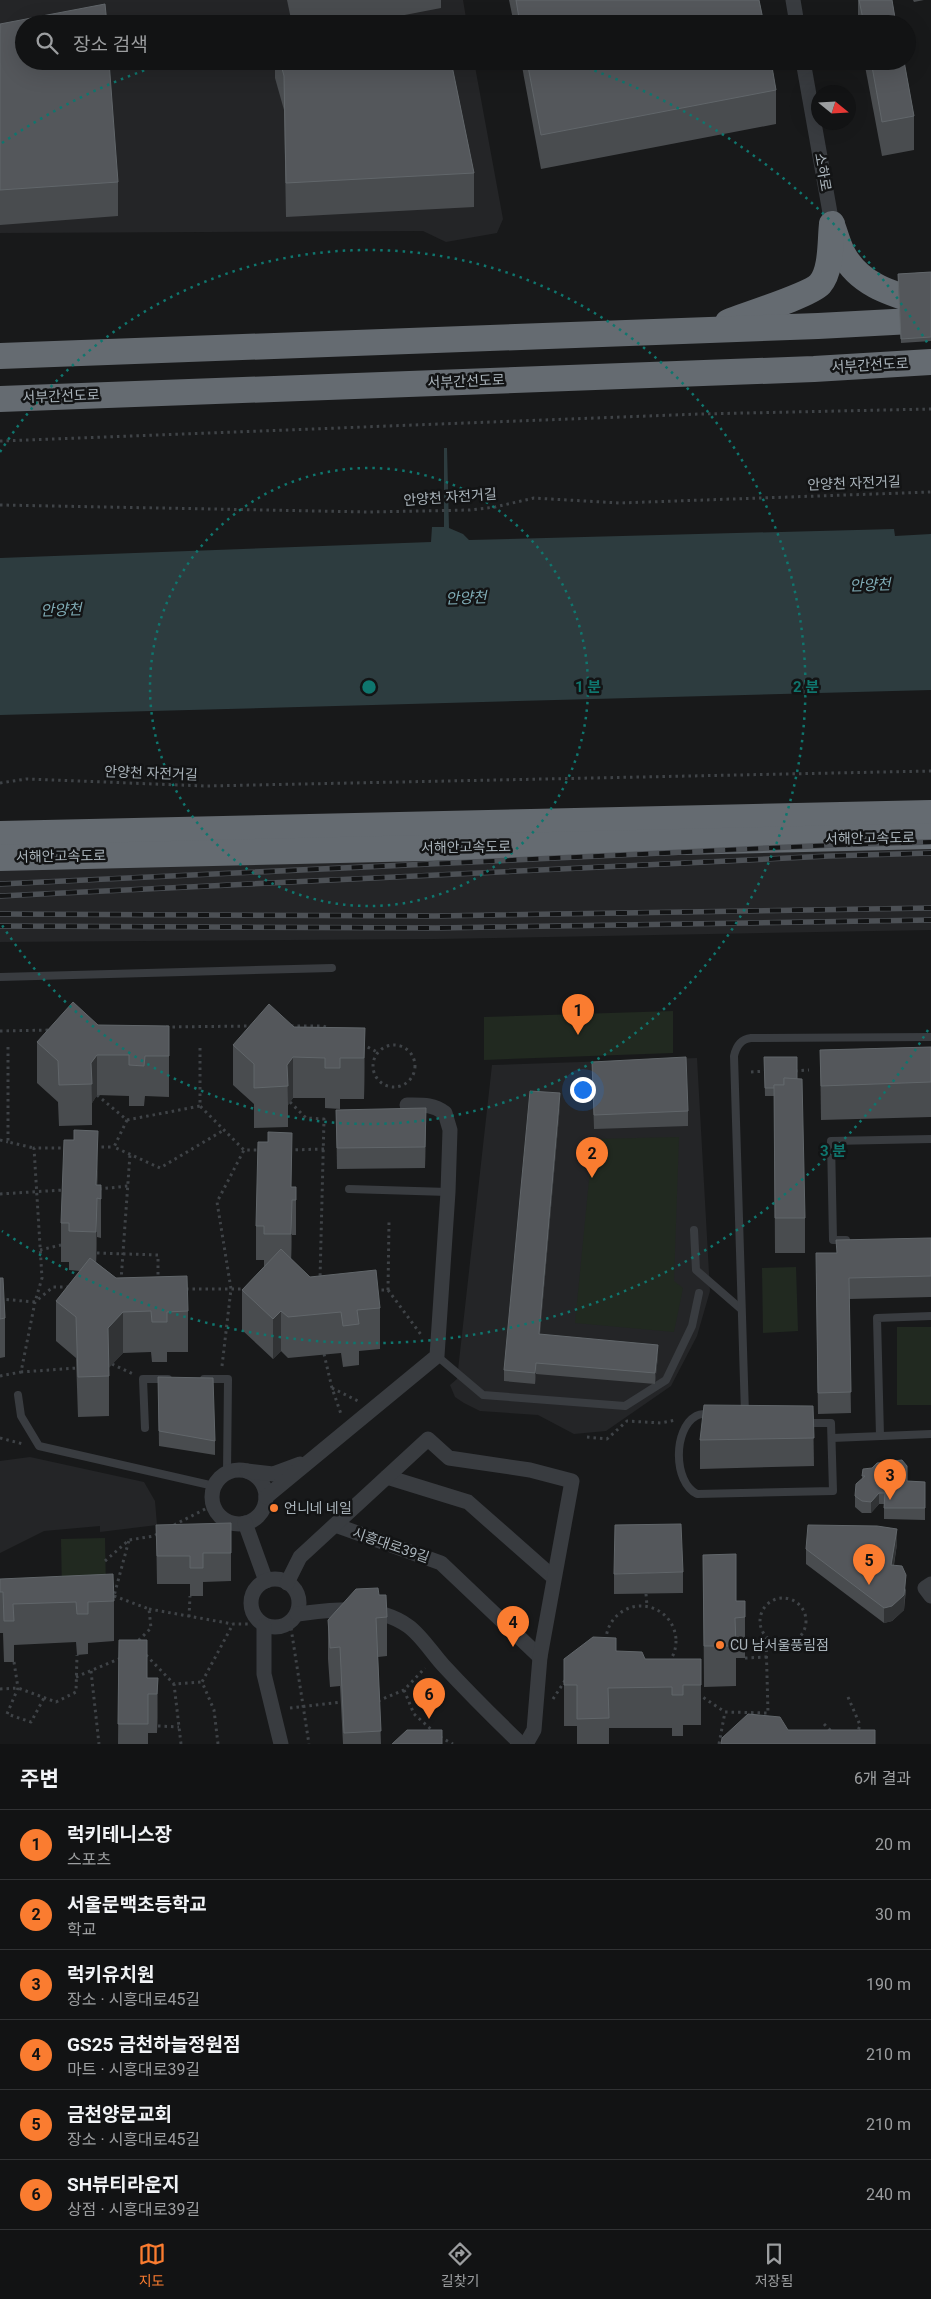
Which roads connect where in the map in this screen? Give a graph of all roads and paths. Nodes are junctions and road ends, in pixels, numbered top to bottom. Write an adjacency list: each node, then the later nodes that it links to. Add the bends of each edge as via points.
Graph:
1 (793, 0): 2 (street)
2 (796, 15)
3 (805, 70): 4 (street, 소하로)
4 (832, 224): 5 (highway, via 843,254 865,280 880,289); 7 (highway, via 826,269 820,284 802,296)
5 (931, 306)
6 (931, 320): 7 (highway)
7 (708, 330): 8 (highway)
8 (0, 356)
9 (931, 362): 10 (highway, 서부간선도로)
10 (0, 398)
11 (931, 409): 12 (path, via 700,414)
12 (0, 440)
13 (931, 492): 14 (path, 안양천 자전거길, via 619,503 534,498 470,510 370,512)
14 (0, 505)
15 (931, 771): 16 (path, 안양천 자전거길, via 206,786 26,779)
16 (0, 783)
17 (931, 813): 18 (highway, 서해안고속도로)
18 (0, 834)
19 (931, 836): 20 (highway, 서해안고속도로)
20 (0, 858)
21 (332, 968): 22 (lane)
22 (0, 977)
23 (256, 1026): 25 (path)
24 (285, 1026): 28 (path, via 323,1026)
25 (161, 1027)
26 (56, 1030): 27 (path)
27 (0, 1031)
28 (336, 1031)
29 (931, 1037): 82 (lane, via 751,1038 736,1048)
30 (361, 1044): 33 (path)
31 (8, 1047): 46 (path)
32 (200, 1048): 40 (path)
33 (377, 1052): 33 (path, via 372,1065 381,1083 401,1087 412,1078 415,1064 409,1051 389,1045)
34 (809, 1070): 36 (path)
35 (772, 1071): 37 (path)
36 (787, 1071)
37 (751, 1072)
38 (97, 1095): 42 (path)
39 (290, 1102): 51 (path, via 306,1118 324,1119)
40 (200, 1106): 42 (path); 43 (path)
41 (407, 1106): 60 (street, via 430,1105 445,1113 450,1130)
42 (127, 1120): 47 (path)
43 (224, 1130): 52 (path); 55 (path, via 160,1168)
44 (931, 1139): 65 (lane, via 831,1141 833,1240)
45 (0, 1140): 46 (path)
46 (8, 1142): 48 (path)
47 (114, 1147): 50 (path); 55 (path)
48 (34, 1148): 49 (path); 61 (path)
49 (69, 1148)
50 (87, 1148)
51 (324, 1149): 54 (path); 76 (path)
52 (244, 1150): 53 (path); 74 (path, via 217,1202)
53 (264, 1150)
54 (284, 1150)
55 (130, 1154): 56 (path)
56 (128, 1186): 57 (path); 68 (path)
57 (97, 1189)
58 (350, 1189): 60 (lane)
59 (63, 1190): 61 (path)
60 (448, 1192): 85 (street)
61 (36, 1193): 62 (path); 67 (path)
62 (0, 1194)
63 (389, 1222): 78 (path)
64 (694, 1230): 82 (lane, via 696,1270)
65 (852, 1240)
66 (62, 1245): 67 (path)
67 (40, 1250): 81 (path, via 42,1278)
68 (123, 1252): 69 (path); 71 (path); 72 (path, via 158,1254)
69 (96, 1253)
70 (72, 1288): 81 (path, via 52,1287)
71 (121, 1288)
72 (157, 1288)
73 (185, 1288): 74 (path)
74 (231, 1289): 75 (path); 93 (path)
75 (250, 1289)
76 (320, 1289)
77 (368, 1290): 78 (path)
78 (388, 1290): 85 (path)
79 (699, 1293): 85 (lane, via 692,1326 666,1380 625,1406 483,1396)
80 (0, 1299): 81 (path)
81 (35, 1302): 88 (path)
82 (742, 1309): 99 (lane)
83 (931, 1316): 106 (lane, via 877,1318)
84 (324, 1354): 94 (path)
85 (437, 1356): 96 (street)
86 (112, 1364): 90 (path)
87 (77, 1368): 88 (path)
88 (21, 1372): 89 (path)
89 (0, 1376)
90 (143, 1379): 91 (lane); 103 (lane)
91 (172, 1379)
92 (191, 1379): 93 (lane)
93 (221, 1379): 113 (lane, via 228,1379)
94 (332, 1388): 96 (path); 104 (path)
95 (18, 1395): 110 (lane, via 21,1416)
96 (372, 1409): 104 (street)
97 (718, 1414): 109 (lane, via 695,1416 681,1440 681,1475 687,1486 698,1494 833,1490)
98 (736, 1414): 99 (lane)
99 (746, 1414): 101 (lane)
100 (679, 1420): 107 (path, via 660,1423 627,1421 608,1439)
101 (746, 1423)
102 (794, 1423): 109 (lane, via 832,1423)
103 (145, 1428)
104 (346, 1429): 111 (street)
105 (931, 1434): 106 (lane)
106 (880, 1436): 109 (lane)
107 (587, 1437)
108 (0, 1438): 110 (path)
109 (832, 1438)
110 (39, 1446): 115 (lane)
111 (309, 1461): 112 (street, via 273,1474); 116 (street)
112 (245, 1471): 113 (street); 116 (street, via 260,1480)
113 (227, 1473): 115 (street)
114 (388, 1477): 119 (street, 시흥대로39길); 125 (street, via 468,1502); 125 (street, 시흥대로39길, via 428,1440 449,1458 530,1470 572,1481)
115 (214, 1486): 117 (street, via 212,1495)
116 (266, 1497): 118 (street, via 262,1511)
117 (216, 1510): 118 (street, via 230,1522); 120 (path); 122 (path)
118 (246, 1523): 126 (street)
119 (335, 1526): 127 (street, 시흥대로39길, via 300,1557); 148 (street, 시흥대로39길, via 441,1563)
120 (170, 1527)
121 (162, 1532): 123 (path)
122 (214, 1533)
123 (129, 1540): 124 (path); 130 (path)
124 (105, 1561)
125 (553, 1577): 148 (street, 시흥대로39길)
126 (266, 1581): 127 (street); 140 (street, via 255,1589 250,1603 254,1617)
127 (287, 1583): 137 (street, via 297,1593 299,1607)
128 (931, 1584): 132 (street, via 925,1588)
129 (646, 1594): 134 (path)
130 (114, 1596): 133 (path); 135 (path)
131 (190, 1596): 136 (path)
132 (931, 1596)
133 (105, 1598)
134 (647, 1606): 144 (path, via 635,1606 614,1618 609,1628); 153 (path, via 667,1617 674,1627 675,1650)
135 (150, 1609): 136 (path); 142 (path, via 151,1628)
136 (189, 1617): 138 (path)
137 (293, 1618): 140 (street, via 278,1628); 147 (street, via 337,1609 388,1617 408,1626); 168 (path)
138 (233, 1624): 139 (path); 158 (path)
139 (248, 1624)
140 (264, 1626): 184 (street, via 264,1674)
141 (766, 1638): 141 (path, via 760,1624 763,1609 775,1599 797,1602 807,1622 801,1636 780,1645); 150 (path)
142 (135, 1644): 143 (path); 159 (path)
143 (130, 1650)
144 (608, 1652): 149 (path); 153 (path, via 618,1666 632,1674 653,1673)
145 (77, 1655): 157 (path)
146 (124, 1655): 154 (path)
147 (436, 1657): 162 (path); 187 (street)
148 (540, 1657): 177 (street)
149 (601, 1657)
150 (767, 1657): 151 (path); 171 (path)
151 (745, 1658)
152 (14, 1662): 160 (path)
153 (663, 1668): 155 (path)
154 (91, 1671): 157 (path); 181 (path)
155 (671, 1674)
156 (572, 1675): 177 (path, via 565,1680)
157 (76, 1677): 165 (path, via 76,1692 56,1702)
158 (202, 1682): 159 (path); 183 (path, via 214,1710)
159 (174, 1684): 176 (path)
160 (18, 1688): 161 (path); 165 (path); 165 (path, via 7,1714 31,1722)
161 (0, 1689)
162 (404, 1690): 166 (path); 175 (path, via 414,1714)
163 (695, 1692): 170 (path)
164 (848, 1697): 180 (path, via 860,1725)
165 (44, 1698)
166 (378, 1701)
167 (341, 1702): 168 (path)
168 (304, 1707): 169 (path); 185 (path)
169 (290, 1708)
170 (725, 1712): 171 (path); 189 (path)
171 (768, 1713): 172 (path)
172 (768, 1720)
173 (824, 1724): 179 (path)
174 (158, 1726): 176 (path)
175 (428, 1726): 178 (path); 186 (path)
176 (179, 1727): 182 (path)
177 (534, 1730): 188 (street)
178 (423, 1732)
179 (834, 1734)
180 (856, 1738)
181 (99, 1744)
182 (181, 1744)
183 (218, 1744)
184 (281, 1744)
185 (309, 1744)
186 (453, 1744)
187 (521, 1744)
188 (526, 1744)
189 (719, 1744)

